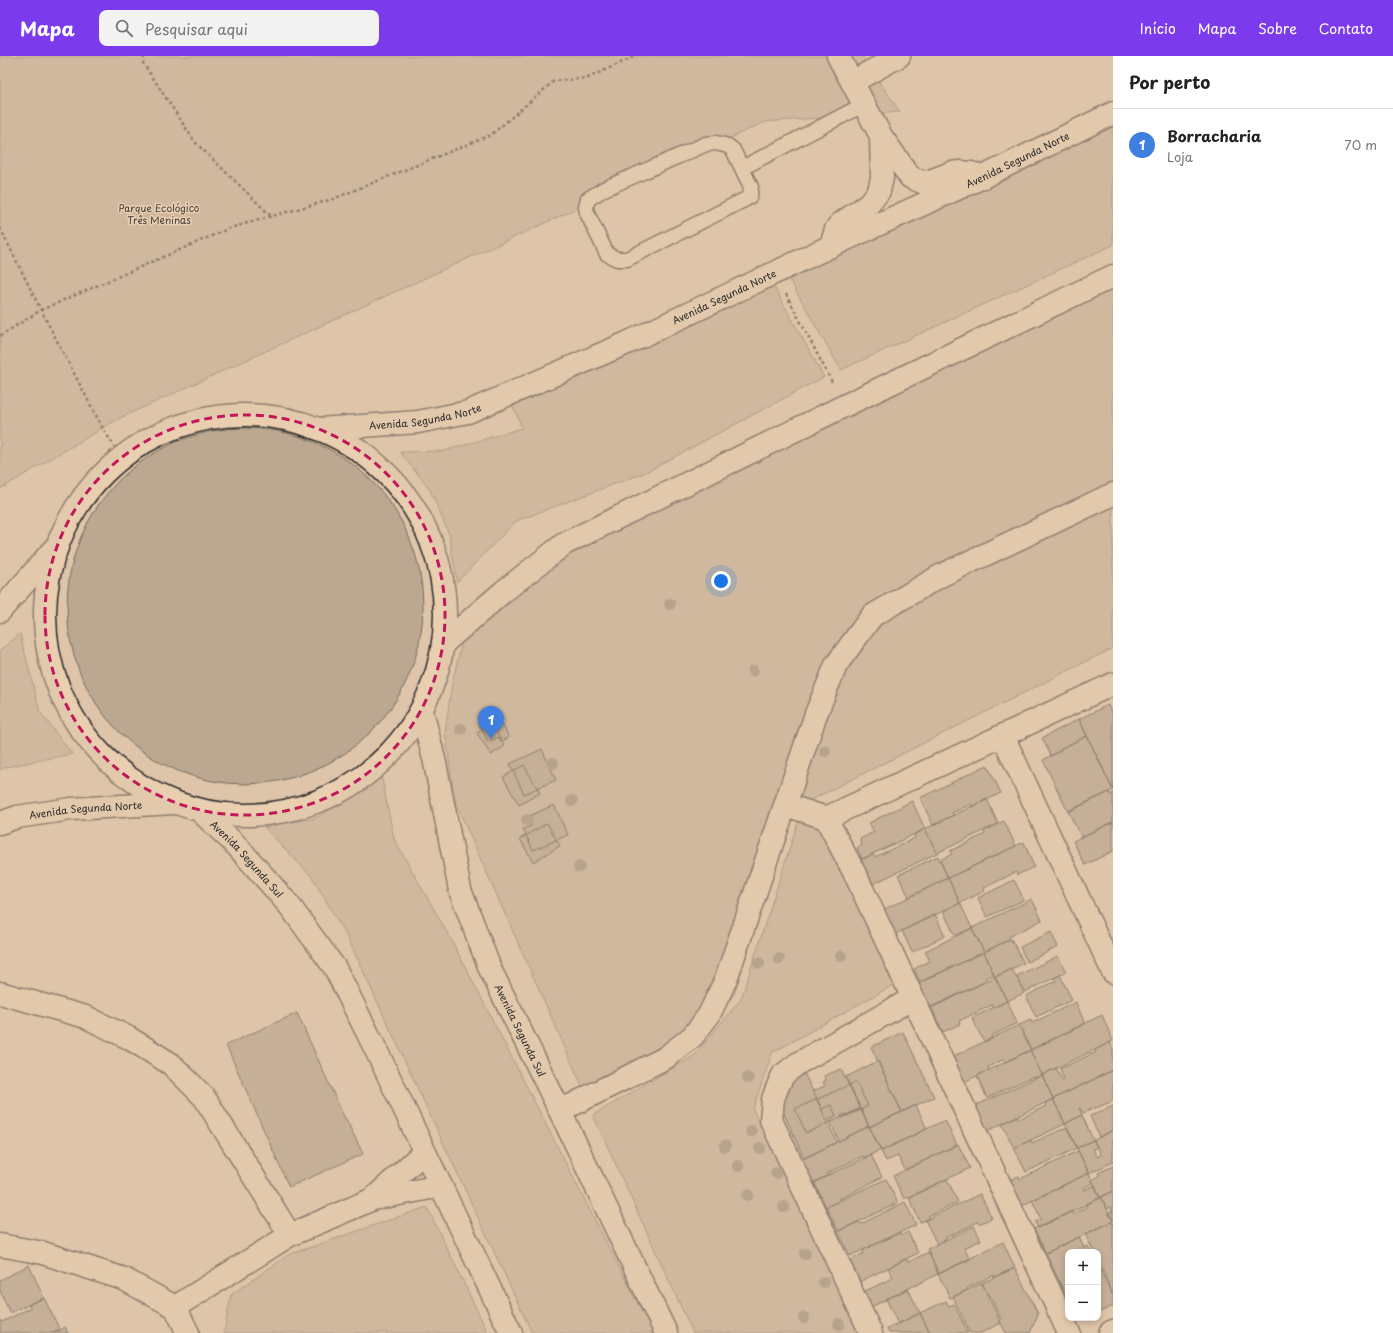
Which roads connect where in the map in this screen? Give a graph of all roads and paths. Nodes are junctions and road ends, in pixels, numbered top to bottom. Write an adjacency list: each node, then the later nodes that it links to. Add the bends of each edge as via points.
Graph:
1 (144, 56): 11 (path, via 144,63 195,142)
2 (636, 56): 11 (path, via 588,78 554,81 491,135 334,199)
3 (838, 56): 5 (main road)
4 (890, 58): 5 (main road)
5 (852, 82): 6 (main road)
6 (865, 104): 8 (main road); 9 (lane)
7 (1113, 113): 10 (main road, Avenida Segunda Norte)
8 (880, 136): 10 (main road, via 910,177 922,182 960,172); 13 (main road, via 882,178 879,191 869,204 840,224 836,229)
9 (742, 168): 9 (lane, via 728,146 706,144 604,189 588,199 587,213 607,254 617,259 626,259 750,196 751,187)
10 (983, 176): 13 (main road, Avenida Segunda Norte)
11 (271, 216): 16 (path, via 230,228)
12 (0, 228): 16 (path)
13 (832, 246): 14 (main road, Avenida Segunda Norte)
14 (775, 273): 18 (path); 19 (main road, Avenida Segunda Norte, via 627,343 468,412 418,422)
15 (1113, 276): 18 (main road)
16 (41, 310): 17 (path); 20 (path, via 102,427)
17 (0, 336)
18 (844, 406): 24 (main road, via 564,544)
19 (319, 429): 20 (main road, via 279,418 237,415 196,421 176,428 157,435); 24 (main road, via 353,446 383,470 409,498 428,531 441,566 446,604)
20 (121, 457): 22 (main road, via 94,483 71,514)
21 (1113, 494): 29 (main road, via 940,576 872,616 836,665 816,714)
22 (54, 548): 23 (main road); 28 (main road, via 44,599 46,650 62,699 89,743 127,778)
23 (0, 611)
24 (445, 642): 26 (main road, via 437,677)
25 (1113, 684): 27 (main road)
26 (422, 711): 30 (main road, via 398,747 366,776 328,798 287,812 243,816); 36 (main road, Avenida Segunda Sul, via 460,890 490,969)
27 (1003, 736): 31 (main road); 33 (main road)
28 (173, 803): 30 (main road); 32 (main road, Avenida Segunda Norte, via 71,809 17,816)
29 (786, 805): 31 (main road); 36 (main road, via 726,979 709,1015 694,1036 665,1058)
30 (200, 811): 37 (main road, Avenida Segunda Sul, via 237,846 289,905 335,968)
31 (826, 818): 35 (main road)
32 (0, 823)
33 (1113, 972)
34 (0, 993): 40 (main road, via 86,1017 129,1038 171,1064 204,1097)
35 (913, 998): 47 (main road, via 797,1064 783,1075 773,1099 771,1120); 48 (main road)
36 (560, 1111): 46 (main road, Avenida Segunda Sul)
37 (424, 1152): 38 (main road, Avenida Segunda Sul); 39 (main road)
38 (441, 1186): 39 (main road); 45 (main road, Avenida Segunda Sul)
39 (373, 1199): 40 (main road)
40 (290, 1235): 42 (main road)
41 (0, 1245): 42 (main road, via 43,1253 124,1279)
42 (176, 1308): 44 (main road)
43 (1113, 1332): 49 (main road)
44 (188, 1333)
45 (511, 1333)
46 (666, 1333)
47 (871, 1333)
48 (1069, 1333)
49 (1110, 1333)

